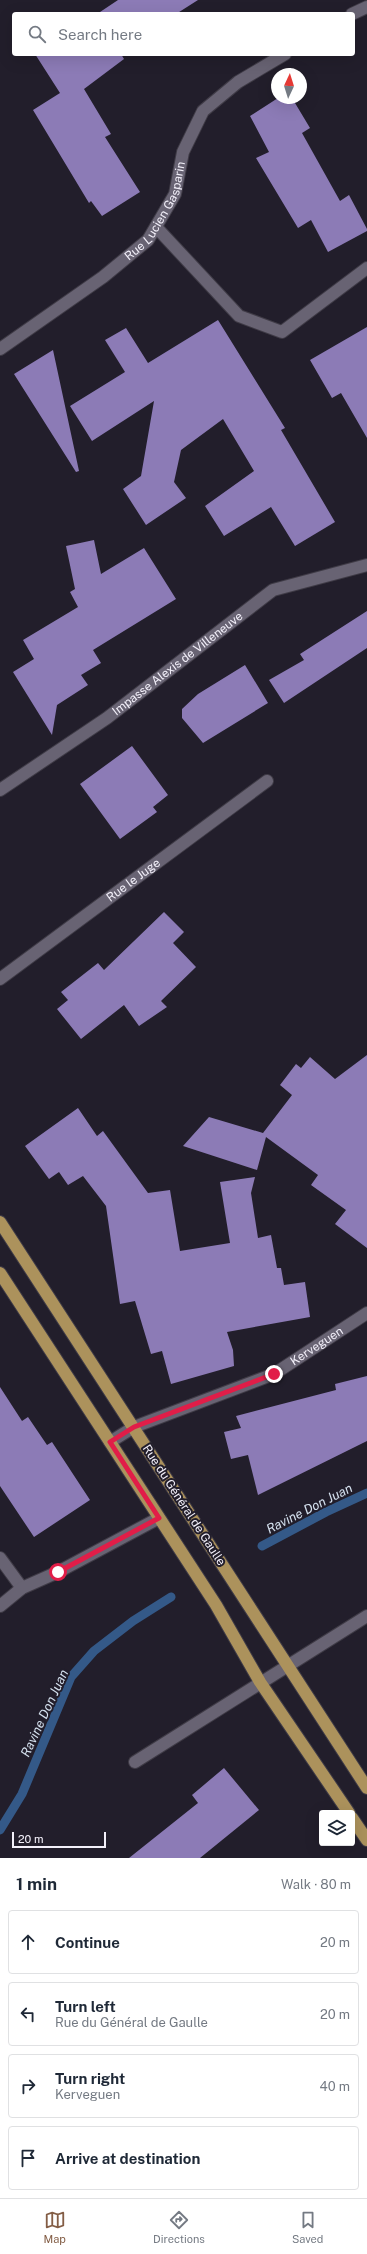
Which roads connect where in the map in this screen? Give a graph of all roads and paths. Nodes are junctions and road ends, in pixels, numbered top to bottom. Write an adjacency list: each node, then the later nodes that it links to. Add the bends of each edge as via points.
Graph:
1 (367, 7): 2 (street)
2 (355, 13)
3 (282, 56): 4 (street, Rue Lucien Gasparin, via 238,82 203,112 183,152 175,194)
4 (156, 226): 5 (street, via 239,316 282,332); 6 (street, Rue Lucien Gasparin, via 148,240 103,277)
5 (367, 268)
6 (0, 349)
7 (367, 565): 9 (street, Impasse Alexis de Villeneuve, via 273,590 107,718)
8 (267, 781): 10 (street, Rue le Juge)
9 (0, 790)
10 (0, 979)
11 (0, 1222): 14 (main road, Rue du Général de Gaulle)
12 (0, 1273): 15 (main road)
13 (367, 1313): 14 (street, Kerveguen, via 274,1374)
14 (134, 1427): 15 (street, Kerveguen); 21 (main road, Rue du Général de Gaulle)
15 (110, 1442): 16 (main road)
16 (159, 1518): 18 (street, via 58,1572); 22 (main road, via 216,1604)
17 (0, 1558): 18 (street)
18 (22, 1588): 19 (street)
19 (0, 1606)
20 (367, 1616): 21 (street)
21 (288, 1666): 22 (street); 24 (main road, Rue du Général de Gaulle)
22 (260, 1682): 23 (street); 25 (main road)
23 (134, 1762)
24 (367, 1788)
25 (347, 1810)
26 (355, 1822): 27 (main road)
27 (367, 1840)

